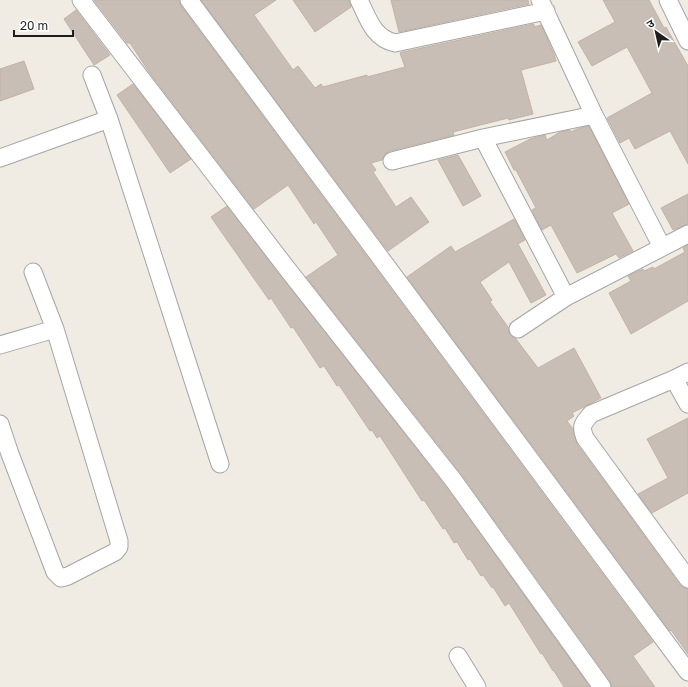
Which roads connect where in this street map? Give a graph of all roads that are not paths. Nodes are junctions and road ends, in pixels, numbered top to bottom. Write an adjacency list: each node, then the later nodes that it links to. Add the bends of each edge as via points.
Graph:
1 (81, 0): 29 (street, via 285,266 454,480)
2 (189, 0): 27 (street)
3 (359, 0): 5 (street, via 375,32 386,41 395,42)
4 (668, 0): 6 (street)
5 (543, 6): 8 (street)
6 (688, 41)
7 (92, 75): 9 (street)
8 (594, 115): 10 (street); 14 (street)
9 (109, 119): 11 (street); 24 (street)
10 (483, 138): 12 (street); 16 (street)
11 (0, 158)
12 (392, 161)
13 (688, 234): 14 (street)
14 (662, 247): 16 (street)
15 (33, 272): 17 (street)
16 (566, 297): 18 (street)
17 (56, 329): 19 (street); 23 (street, via 119,541 119,547 115,552 60,578 55,572)
18 (518, 329)
19 (0, 345)
20 (681, 375): 21 (street); 25 (street, via 592,414 582,429 585,438)
21 (688, 404)
22 (0, 424): 23 (street)
23 (5, 455)
24 (220, 464)
25 (688, 579)
26 (458, 656): 28 (street)
27 (688, 672)
28 (477, 687)
29 (602, 687)

